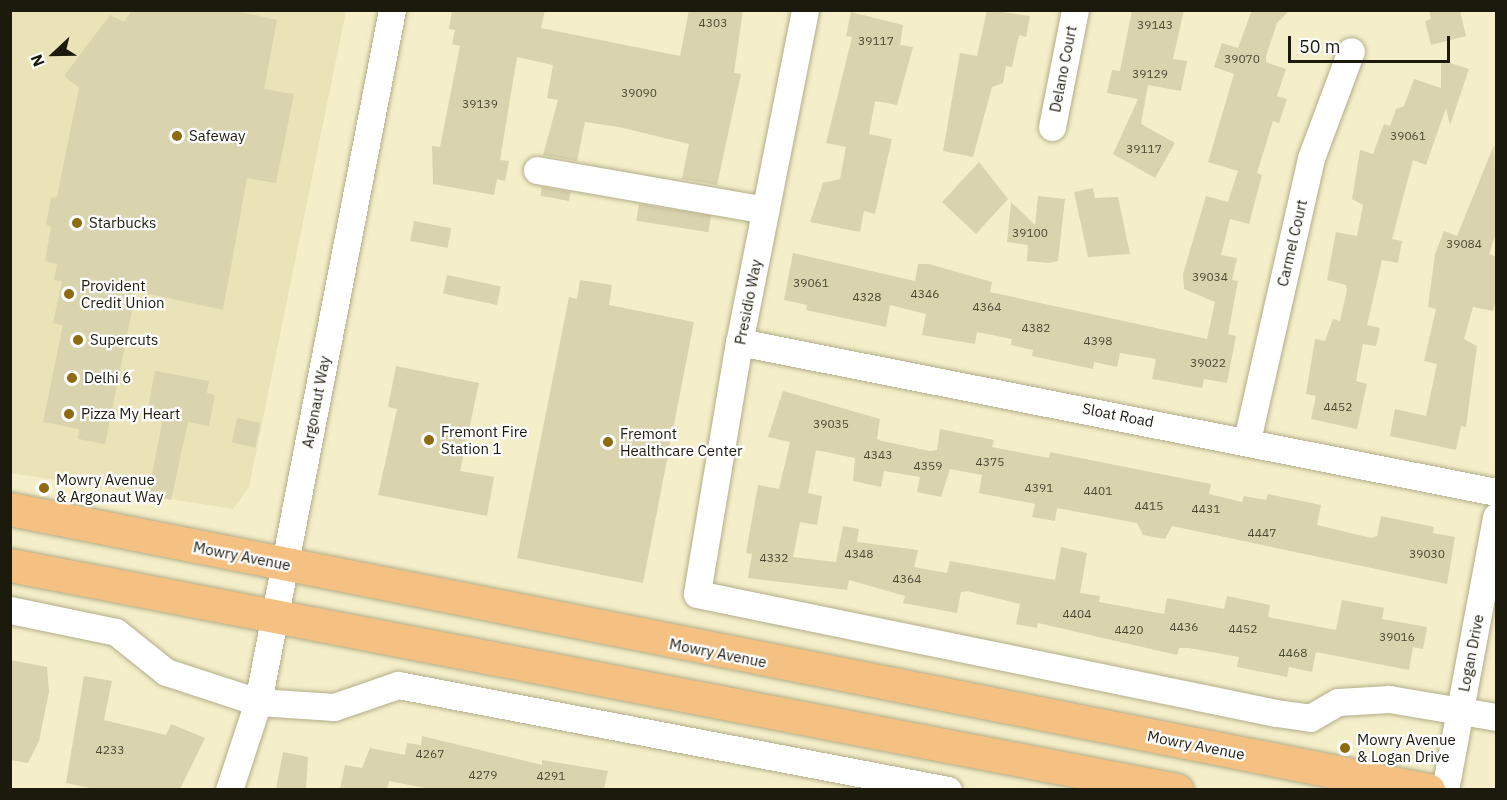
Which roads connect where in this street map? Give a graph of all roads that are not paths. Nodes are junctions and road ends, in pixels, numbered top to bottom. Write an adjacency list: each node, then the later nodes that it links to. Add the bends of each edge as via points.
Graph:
1 (392, 10): 13 (street, Argonaut Way)
2 (805, 10): 7 (street, Presidio Way)
3 (1075, 10): 5 (street, Delano Court)
4 (1351, 51): 9 (street, Carmel Court, via 1311,158)
5 (1052, 127)
6 (537, 170): 7 (street)
7 (766, 210): 8 (street, Presidio Way)
8 (739, 342): 9 (street, Sloat Road); 18 (street, Presidio Way, via 697,594 1276,713 1311,718 1338,702 1389,699)
9 (1247, 440): 10 (street, Sloat Road)
10 (1497, 492)
11 (10, 509): 13 (main road, Mowry Avenue)
12 (1497, 517): 18 (street, Logan Drive)
13 (285, 564): 16 (street, Argonaut Way); 23 (main road, Mowry Avenue)
14 (10, 565): 16 (main road)
15 (10, 610): 17 (street, via 116,632 166,672)
16 (274, 619): 17 (street, Argonaut Way); 22 (main road)
17 (258, 702): 20 (street, Argonaut Way); 21 (street, via 334,707 398,685)
18 (1461, 711): 19 (street); 24 (street, Logan Drive)
19 (1497, 717)
20 (229, 789)
21 (948, 789)
22 (1176, 789)
23 (1428, 789)
24 (1444, 789)

